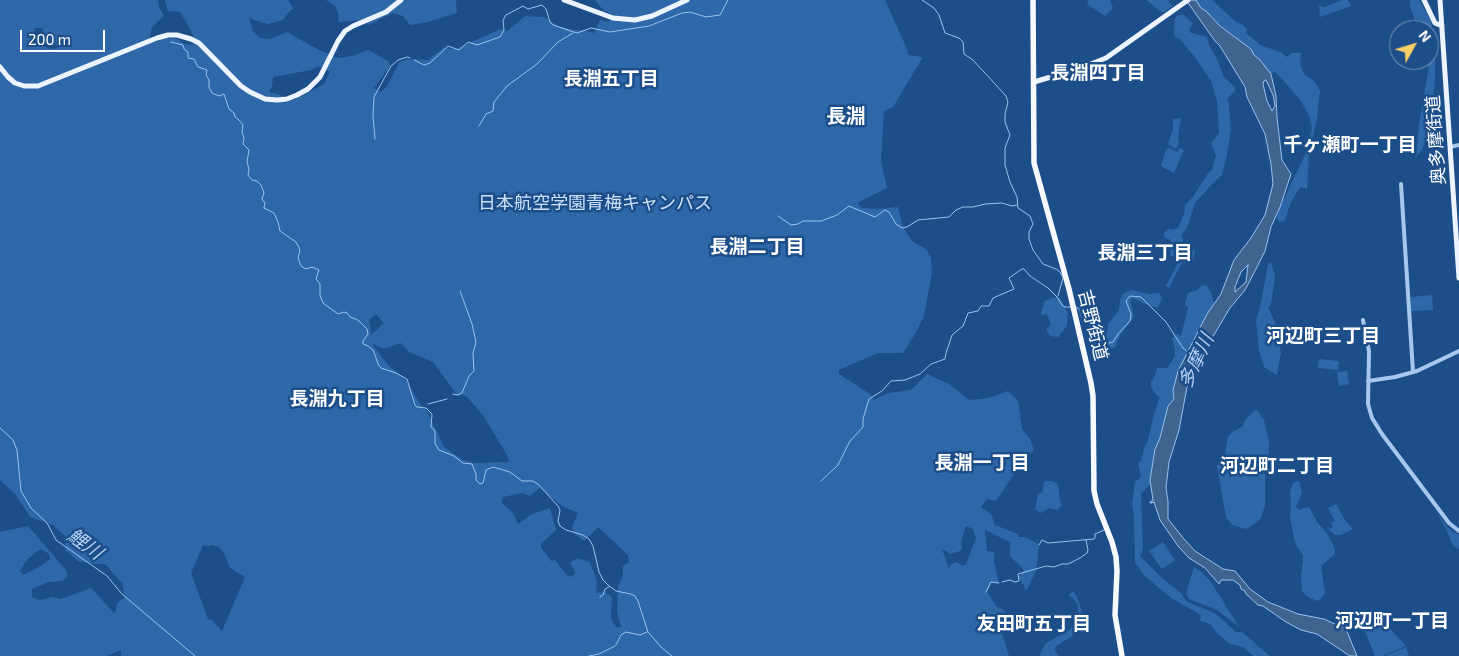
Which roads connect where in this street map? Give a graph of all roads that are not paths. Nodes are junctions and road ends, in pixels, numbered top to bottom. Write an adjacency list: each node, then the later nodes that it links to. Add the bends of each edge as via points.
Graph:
1 (401, 0): 9 (main road, via 386,12 345,31 323,71 308,89 282,100 265,99 250,92 199,43 177,35 162,36 38,86 14,82)
2 (564, 0): 3 (main road, via 613,18 636,20)
3 (687, 0)
4 (1033, 0): 10 (highway, 吉野街道)
5 (1188, 0): 10 (main road, via 1106,58)
6 (1424, 0): 8 (main road, via 1436,22)
7 (1440, 0): 8 (main road, 奥多摩街道)
8 (1442, 26): 12 (main road, 奥多摩街道)
9 (0, 67)
10 (1034, 82): 20 (highway, 吉野街道, via 1034,163 1091,383 1094,491 1116,561 1115,607)
11 (1459, 145): 12 (street)
12 (1450, 148): 14 (main road, 奥多摩街道)
13 (1401, 184): 17 (street)
14 (1459, 278)
15 (1363, 320): 18 (street)
16 (1459, 351): 17 (street)
17 (1414, 372): 18 (street)
18 (1368, 381): 19 (street, via 1369,408 1376,426 1449,523)
19 (1459, 531)
20 (1122, 656)

